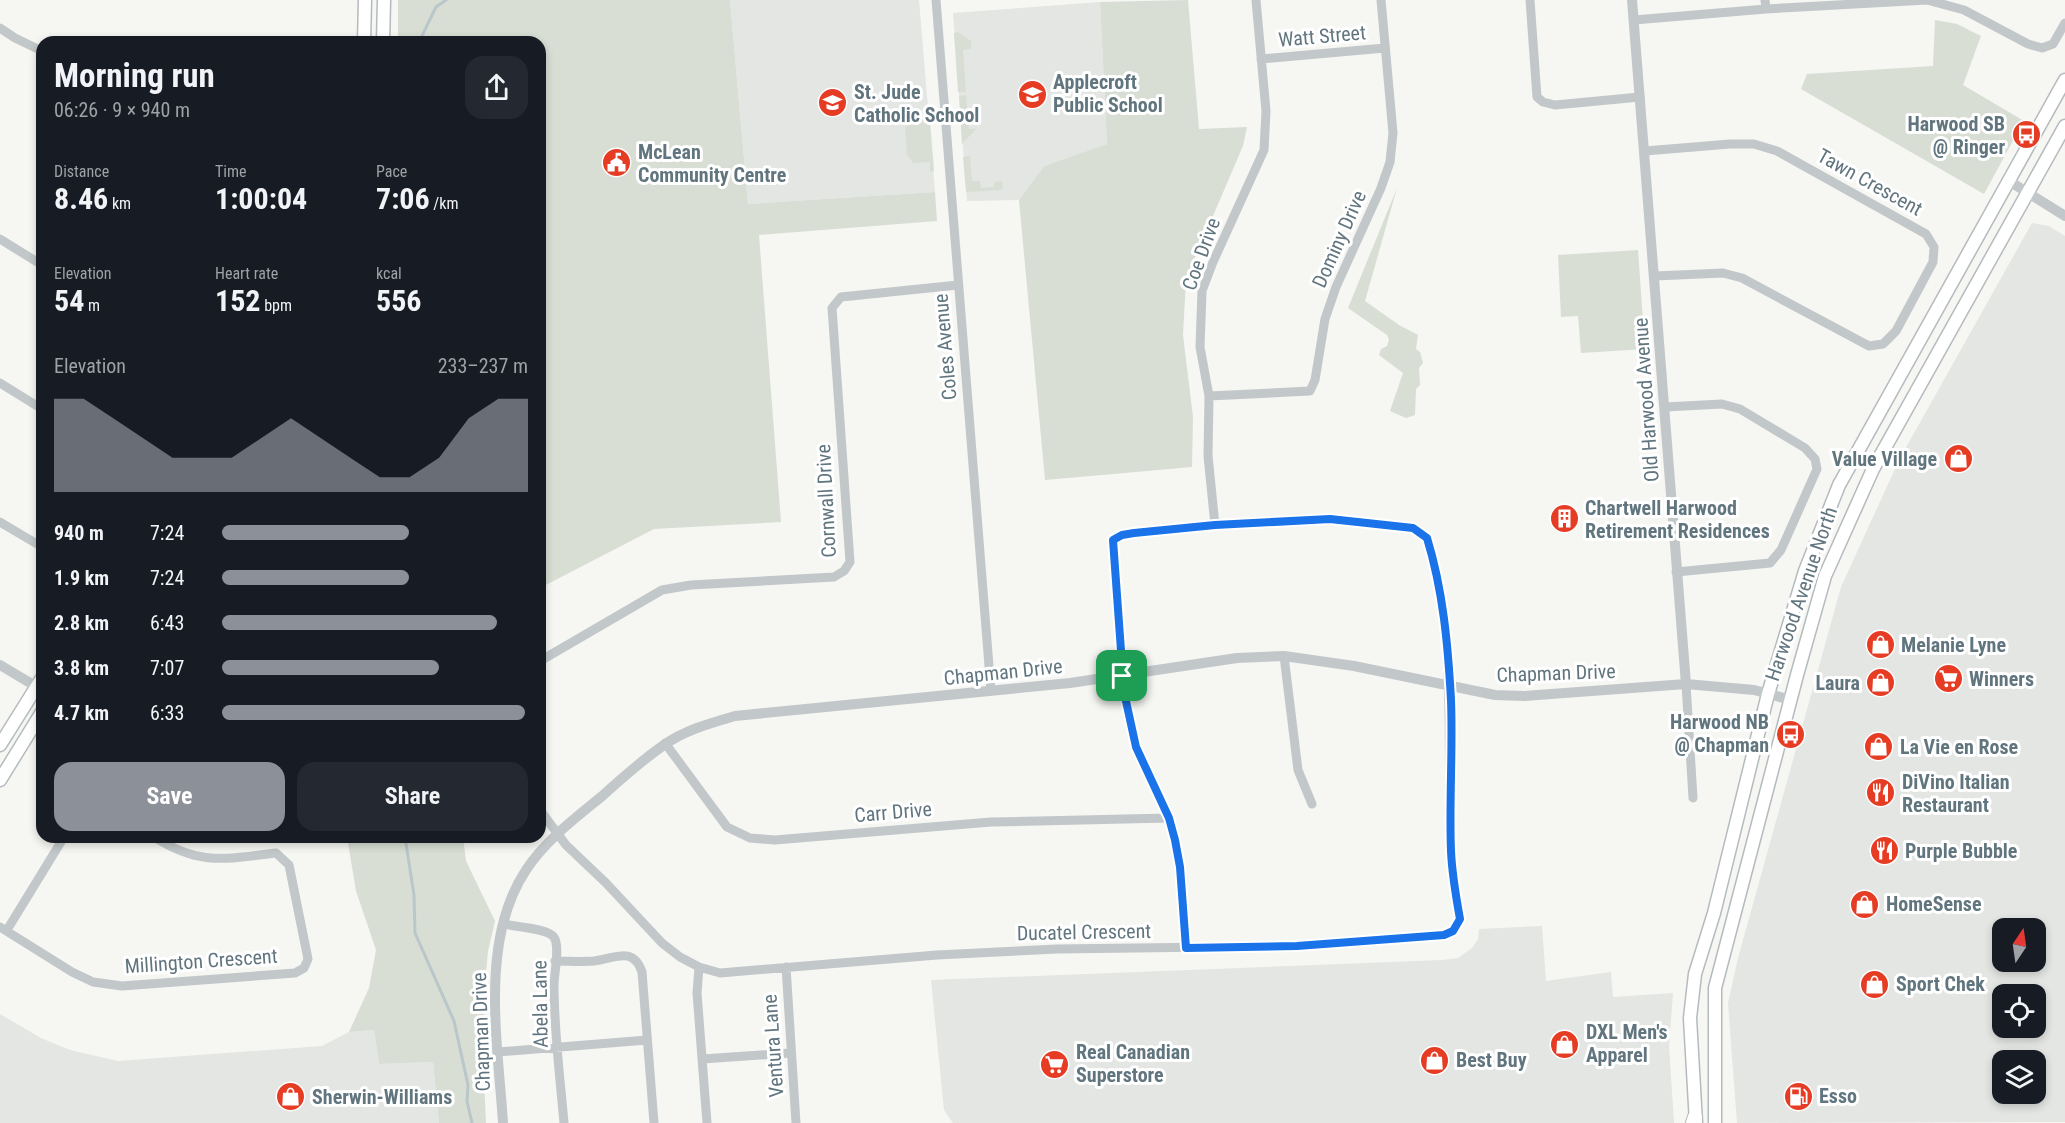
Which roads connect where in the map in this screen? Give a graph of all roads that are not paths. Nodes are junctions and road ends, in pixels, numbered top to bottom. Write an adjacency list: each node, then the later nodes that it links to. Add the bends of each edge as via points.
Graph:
1 (365, 0): 12 (main road)
2 (384, 0): 13 (main road)
3 (936, 0): 27 (street, Coles Avenue)
4 (1256, 0): 16 (street, Coe Drive)
5 (1381, 0): 15 (street, Dominy Drive)
6 (1530, 0): 18 (street, via 1538,97 1543,102 1555,105)
7 (1632, 0): 9 (street, Old Harwood Avenue)
8 (1766, 5): 9 (street); 10 (street, via 1927,0 1964,10 2043,48 2053,44)
9 (1634, 20): 18 (street, Old Harwood Avenue)
10 (2065, 23)
11 (0, 28): 14 (street)
12 (364, 36)
13 (383, 36)
14 (36, 48)
15 (1385, 48): 16 (street, Watt Street); 29 (street, Dominy Drive, via 1393,133 1390,162 1336,287 1310,391)
16 (1261, 59): 29 (street, Coe Drive, via 1266,111 1264,150 1202,291 1200,347)
17 (2065, 80): 21 (main road, Harwood Avenue North)
18 (1640, 98): 20 (street, Old Harwood Avenue)
19 (2065, 126): 22 (main road, Harwood Avenue North)
20 (1645, 151): 26 (street, Old Harwood Avenue); 26 (street, Tawn Crescent, via 1754,144 1777,151 1926,234 1934,247 1933,262 1896,331 1884,344 1869,346 1742,278 1723,273)
21 (2009, 181): 22 (street); 45 (main road, Harwood Avenue North, via 1839,485 1805,570)
22 (2029, 193): 23 (street); 46 (main road, Harwood Avenue North, via 1873,469 1825,576)
23 (2065, 216)
24 (0, 239): 25 (street)
25 (36, 261)
26 (1655, 276): 31 (street, Old Harwood Avenue)
27 (958, 285): 37 (street, Cornwall Drive, via 841,297 832,308 850,562 844,571 834,577 662,590); 44 (street, Coles Avenue)
28 (0, 383): 30 (street)
29 (1209, 396): 33 (street, Coe Drive, via 1208,456)
30 (36, 405)
31 (1665, 407): 35 (street, Old Harwood Avenue); 35 (street, via 1722,404 1740,410 1805,448 1815,459 1817,469 1781,550 1770,563)
32 (0, 522): 34 (street)
33 (1215, 525): 39 (street, via 1134,533 1113,540); 42 (street, via 1330,519 1413,528 1427,538 1434,561 1443,604)
34 (36, 544)
35 (1676, 572): 41 (street, Old Harwood Avenue)
36 (1284, 656): 39 (street, Chapman Drive, via 1237,658); 42 (street, Chapman Drive); 52 (street, via 1298,770)
37 (546, 658)
38 (0, 665): 40 (street)
39 (1122, 676): 44 (street, Chapman Drive); 54 (street, via 1136,747)
40 (36, 683)
41 (1686, 684): 42 (street, Chapman Drive, via 1524,696); 45 (street, Chapman Drive); 51 (street, Old Harwood Avenue)
42 (1449, 686): 60 (street, Ducatel Crescent, via 1451,852 1460,919 1453,931 1435,936 1297,946)
43 (36, 691): 49 (main road)
44 (992, 691): 48 (street, Chapman Drive, via 735,716)
45 (1767, 694): 46 (street, Chapman Drive); 69 (main road, Harwood Avenue North, via 1714,913 1695,974 1690,1018)
46 (1791, 699): 75 (main road, Harwood Avenue North, via 1715,988)
47 (36, 722): 50 (main road)
48 (666, 743): 54 (street, Carr Drive, via 728,827 750,838 775,840 991,822); 55 (street, Chapman Drive)
49 (0, 745)
50 (0, 780)
51 (1693, 798)
52 (1312, 804)
53 (546, 818): 55 (street)
54 (1169, 818): 60 (street, via 1180,867)
55 (558, 833): 58 (street, Chapman Drive, via 526,870 508,906); 62 (street, Ducatel Crescent, via 662,943)
56 (60, 843): 59 (street, Millington Crescent)
57 (164, 843): 59 (street, Millington Crescent, via 197,857 223,859 276,853 289,865 308,960 304,968 295,973 122,986 93,982 72,972)
58 (504, 924): 61 (street, Abela Lane, via 552,935 557,948); 66 (street, Chapman Drive, via 494,983)
59 (4, 928)
60 (1186, 948): 63 (street, Ducatel Crescent, via 1057,949)
61 (555, 961): 64 (street, via 626,956 638,962); 65 (street, Abela Lane)
62 (699, 967): 63 (street, Ducatel Crescent, via 720,973); 68 (street)
63 (786, 967): 67 (street, Ventura Lane)
64 (647, 1040): 65 (street); 72 (street)
65 (557, 1047): 66 (street); 71 (street, Abela Lane)
66 (498, 1052): 70 (street, Chapman Drive)
67 (790, 1053): 68 (street); 74 (street, Ventura Lane)
68 (702, 1059): 73 (street)
69 (1695, 1121)
70 (503, 1123)
71 (564, 1123)
72 (654, 1123)
73 (707, 1123)
74 (796, 1123)
75 (1715, 1123)

